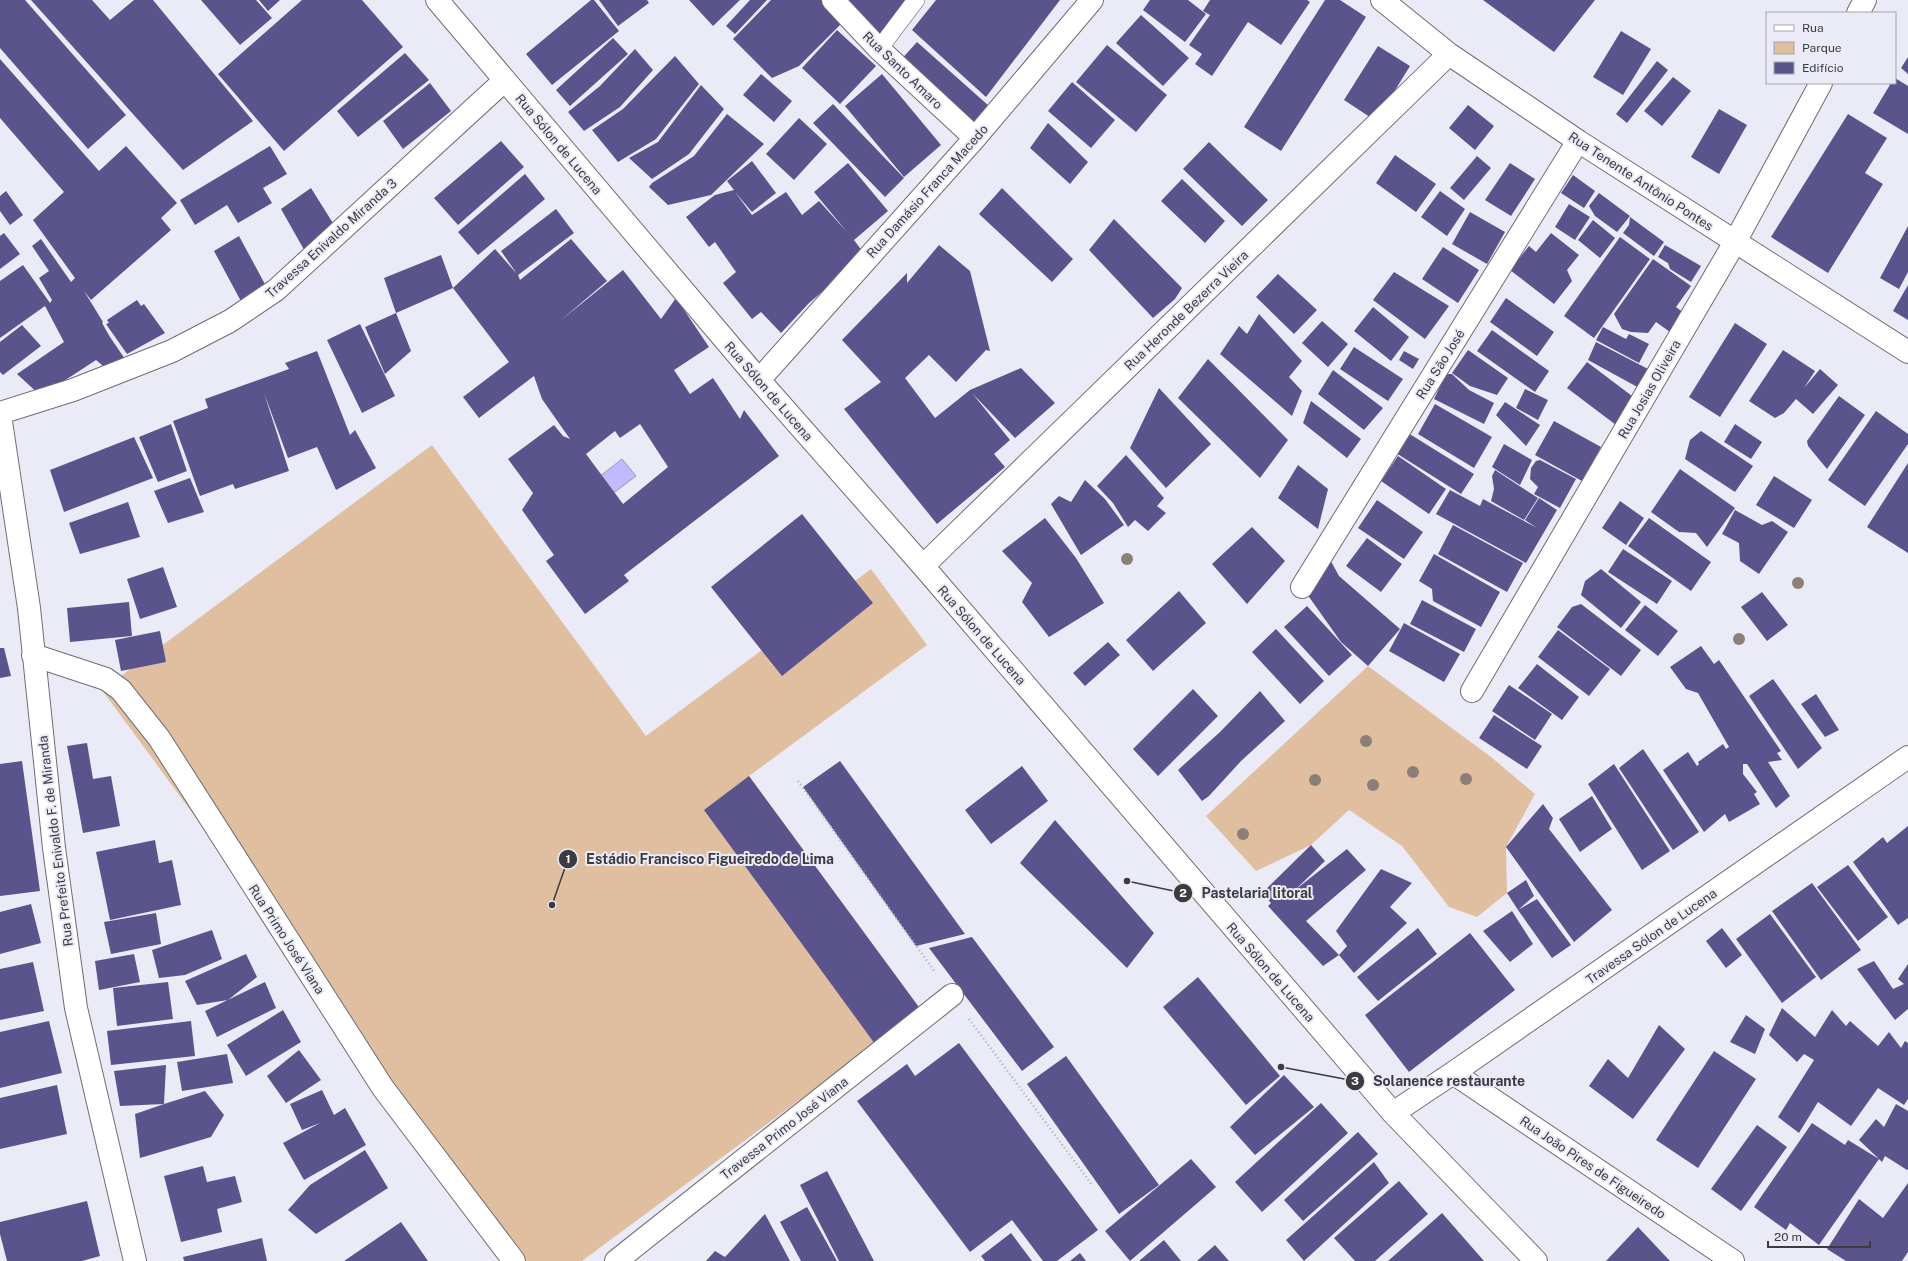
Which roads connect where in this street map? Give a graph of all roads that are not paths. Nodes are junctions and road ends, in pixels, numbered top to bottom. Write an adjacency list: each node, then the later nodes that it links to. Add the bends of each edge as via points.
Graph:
1 (437, 0): 10 (street, Rua Sólon de Lucena)
2 (833, 0): 8 (street, Rua Santo Amaro)
3 (916, 0): 8 (lane)
4 (1092, 0): 12 (street, Rua Damásio Franca Macedo)
5 (1382, 0): 9 (street, Rua Tenente Antônio Pontes)
6 (1865, 0): 7 (street)
7 (1859, 12)
8 (879, 49): 12 (street, Rua Santo Amaro)
9 (1449, 54): 13 (street, Rua Tenente Antônio Pontes); 18 (street, Rua Heronde Bezerra Vieira)
10 (505, 80): 16 (street, Rua Sólon de Lucena); 17 (street, Travessa Enivaldo Miranda 3, via 276,290 230,321 172,352 73,390)
11 (1819, 84): 14 (street, Rua Josias Oliveira)
12 (975, 138): 16 (street, Rua Damásio Franca Macedo)
13 (1578, 141): 14 (street, Rua Tenente Antônio Pontes); 19 (street, Rua São José)
14 (1735, 242): 15 (street, Rua Tenente Antônio Pontes); 21 (street, Rua Josias Oliveira)
15 (1908, 352)
16 (759, 380): 18 (street, Rua Sólon de Lucena)
17 (0, 414): 20 (street, Rua Prefeito Enivaldo F. de Miranda, via 29,608)
18 (923, 566): 25 (street, Rua Sólon de Lucena)
19 (1302, 587)
20 (33, 655): 26 (street, Rua Prefeito Enivaldo F. de Miranda, via 54,848 76,1008); 27 (street, Rua Primo José Viana, via 106,679 126,696 159,738 383,1088)
21 (1472, 691)
22 (1908, 757): 24 (street, Travessa Sólon de Lucena)
23 (952, 996): 28 (street, Travessa Primo José Viana)
24 (1453, 1073): 25 (street, Travessa Sólon de Lucena); 30 (street, Rua João Pires de Figueiredo)
25 (1393, 1113): 29 (street, Rua Sólon de Lucena)
26 (135, 1261)
27 (514, 1261)
28 (616, 1261)
29 (1536, 1261)
30 (1733, 1261)

